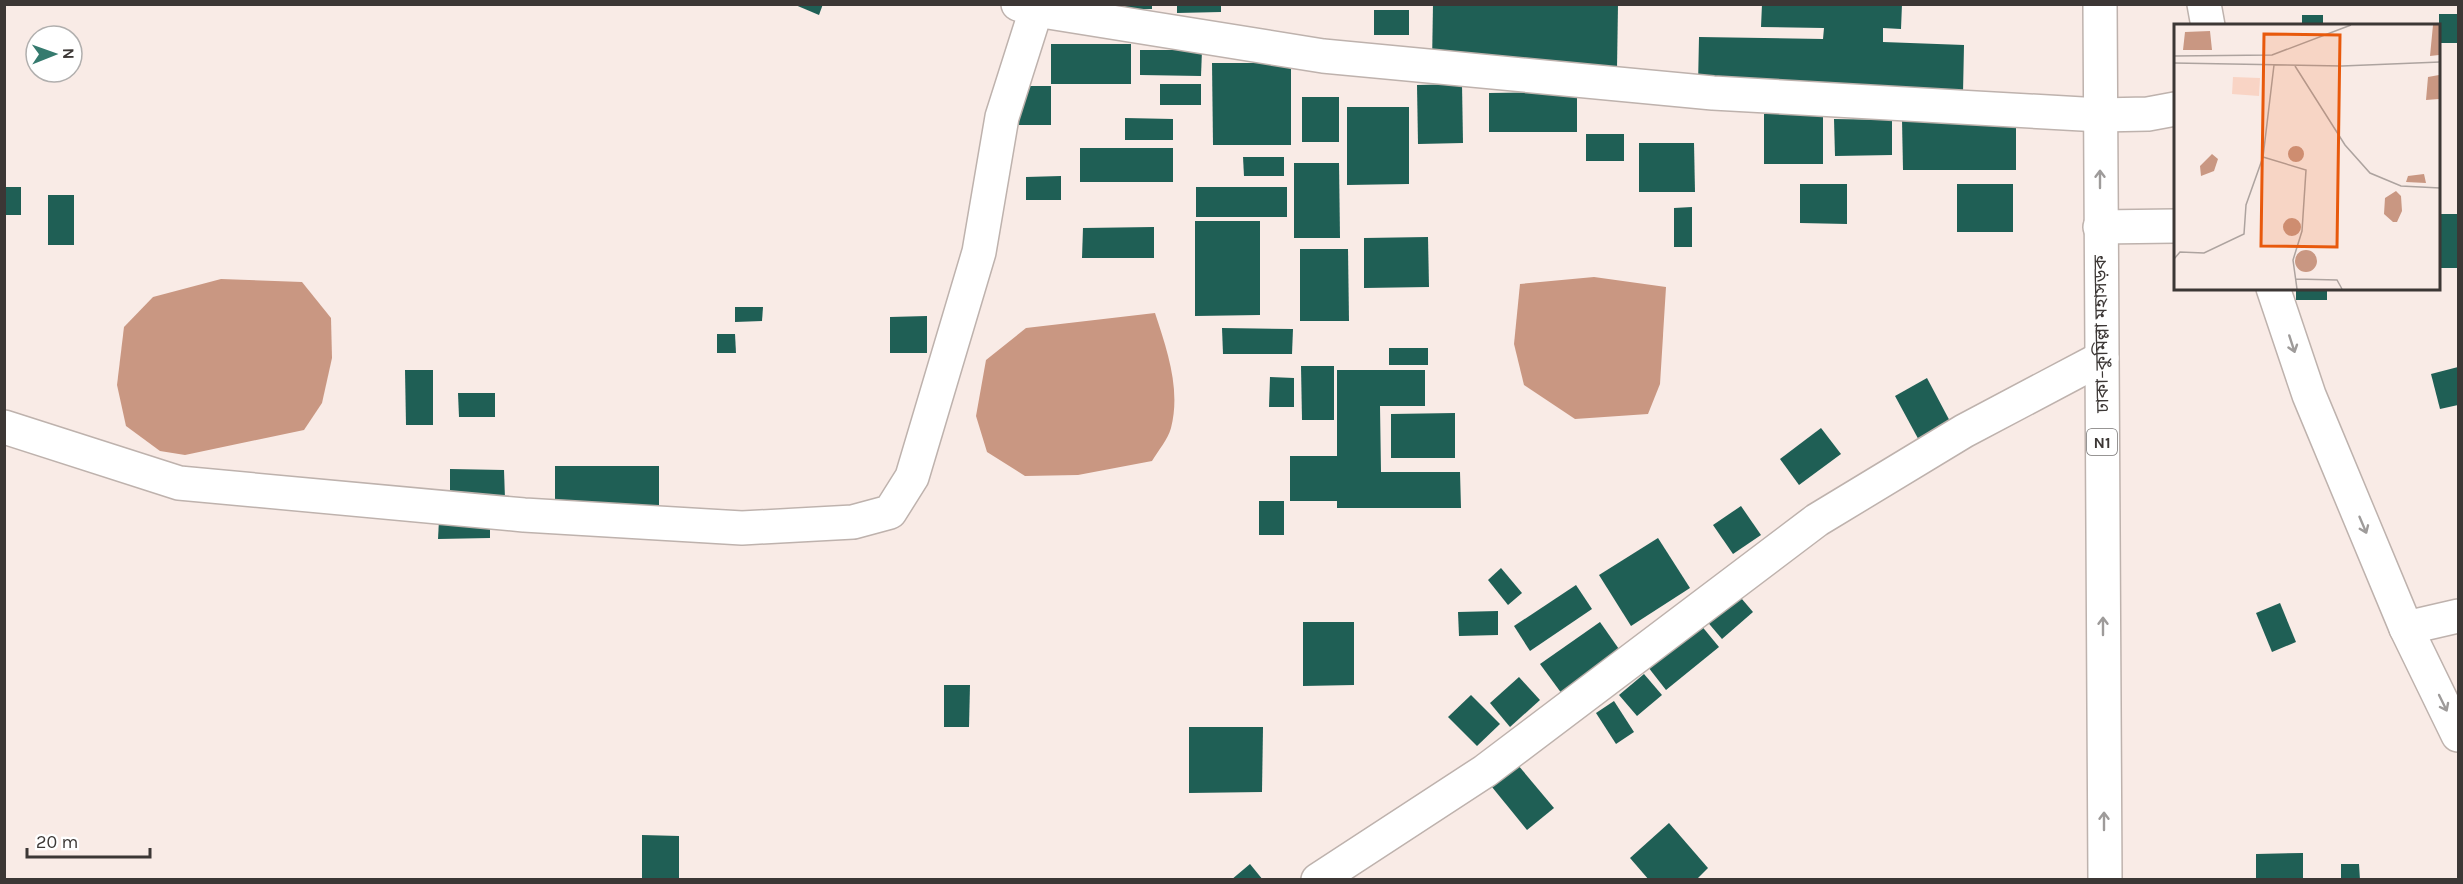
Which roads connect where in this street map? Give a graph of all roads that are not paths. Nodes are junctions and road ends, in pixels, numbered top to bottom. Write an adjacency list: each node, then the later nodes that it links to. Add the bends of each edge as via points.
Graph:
1 (2100, 4): 6 (main road, ঢাকা–কুমিল্লা মহাসড়ক / N1)
2 (2204, 4): 4 (main road)
3 (1027, 7): 6 (main road, via 1323,56 1713,93); 11 (main road, via 1002,117 979,252 912,477 890,512 853,522 742,528 524,514 179,483)
4 (2208, 24)
5 (2174, 109): 6 (main road)
6 (2100, 115): 8 (main road, ঢাকা–কুমিল্লা মহাসড়ক / N1, one-way to 6)
7 (2174, 226): 8 (main road)
8 (2100, 227): 10 (main road, ঢাকা–কুমিল্লা মহাসড়ক / N1)
9 (2275, 290): 13 (main road, one-way to 13, via 2309,395)
10 (2102, 358): 15 (main road, via 1965,431 1817,520 1485,771); 16 (main road, ঢাকা–কুমিল্লা মহাসড়ক / N1, one-way to 10)
11 (4, 427)
12 (2458, 616): 13 (main road)
13 (2406, 628): 14 (main road, one-way to 14)
14 (2458, 735)
15 (1318, 879)
16 (2104, 879)

